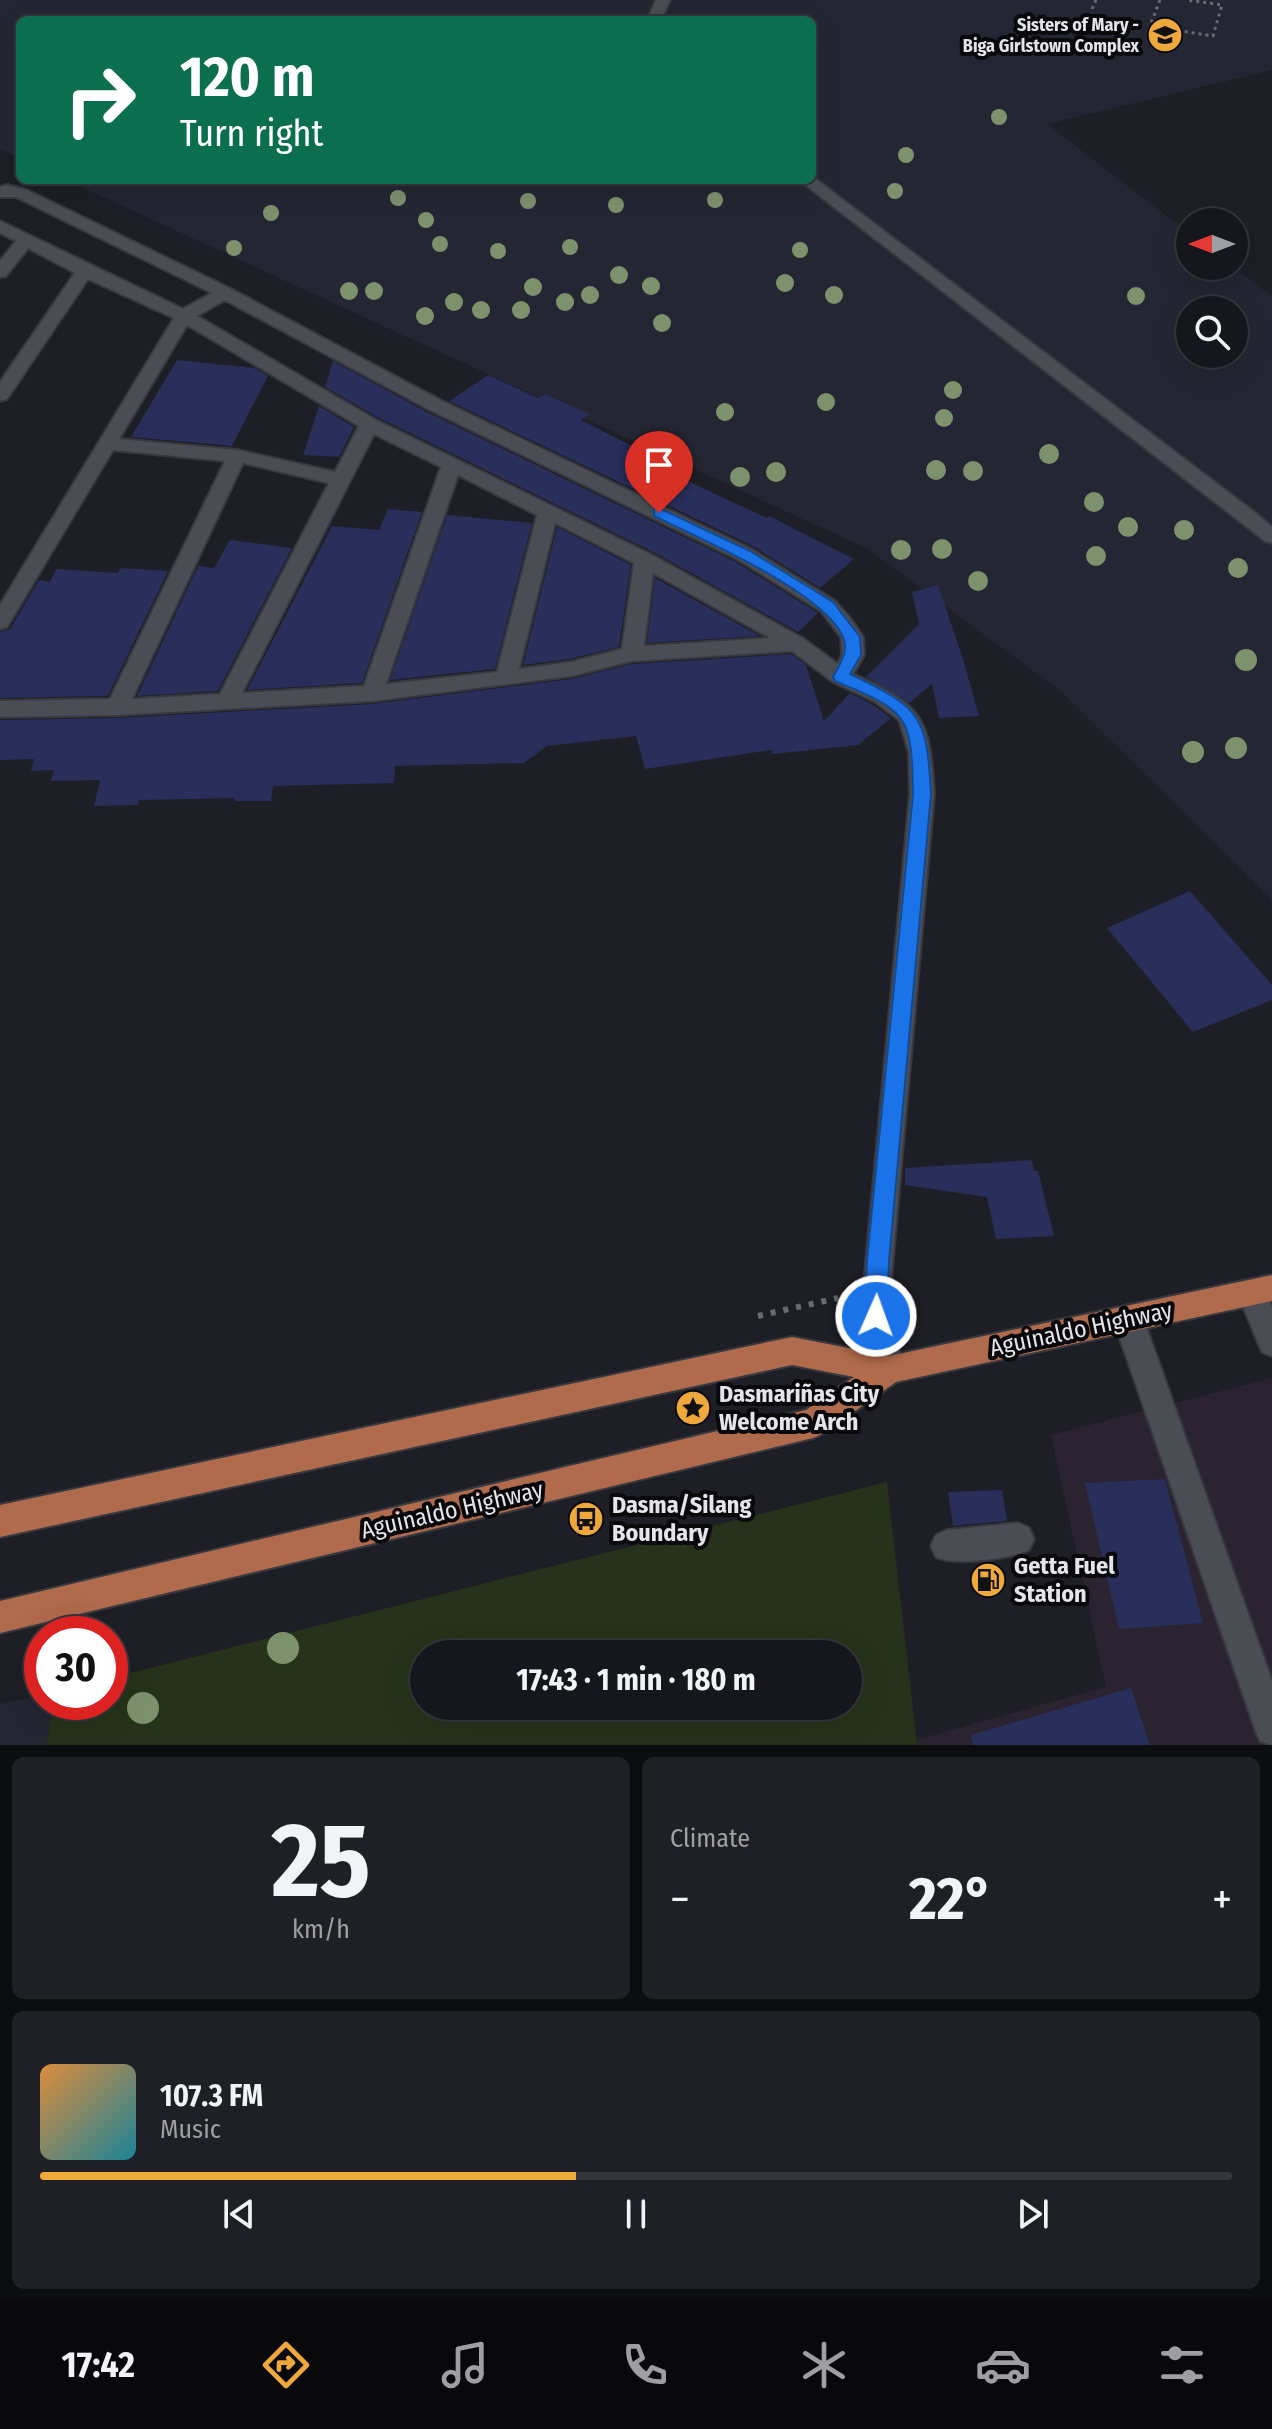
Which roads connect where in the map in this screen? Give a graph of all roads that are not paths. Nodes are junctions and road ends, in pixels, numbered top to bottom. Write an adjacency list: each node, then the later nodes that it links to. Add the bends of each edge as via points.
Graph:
1 (812, 184): 16 (street)
2 (0, 192): 7 (street, via 21,193)
3 (0, 226): 4 (street)
4 (27, 238): 5 (street); 6 (street)
5 (85, 271): 8 (street); 9 (street)
6 (0, 272)
7 (225, 293): 8 (street); 21 (street, via 435,405 744,554 828,606 852,637 853,655)
8 (184, 316): 10 (street); 11 (street)
9 (0, 395)
10 (369, 424): 13 (street); 14 (street)
11 (107, 444): 12 (street); 18 (street)
12 (237, 456): 14 (street); 25 (street)
13 (452, 464): 15 (street); 23 (street)
14 (339, 479): 24 (street)
15 (548, 511): 17 (street); 22 (street)
16 (1272, 537)
17 (645, 560): 19 (street); 20 (street)
18 (0, 622)
19 (796, 644): 20 (street); 21 (street)
20 (632, 654): 22 (street)
21 (841, 677): 30 (street, via 909,716 920,753 922,794 876,1291 876,1316)
22 (506, 678): 23 (street)
23 (372, 693): 24 (street)
24 (228, 699): 25 (street)
25 (117, 707): 26 (street)
26 (0, 709)
27 (1262, 1291): 28 (main road, Aguinaldo Highway); 29 (street)
28 (1128, 1318): 30 (main road, Aguinaldo Highway); 35 (street)
29 (1272, 1342)
30 (889, 1370): 31 (main road, Aguinaldo Highway, via 792,1351); 34 (main road, Aguinaldo Highway, via 813,1423)
31 (0, 1521)
32 (1018, 1539): 33 (street)
33 (947, 1546)
34 (0, 1617)
35 (1272, 1729)

